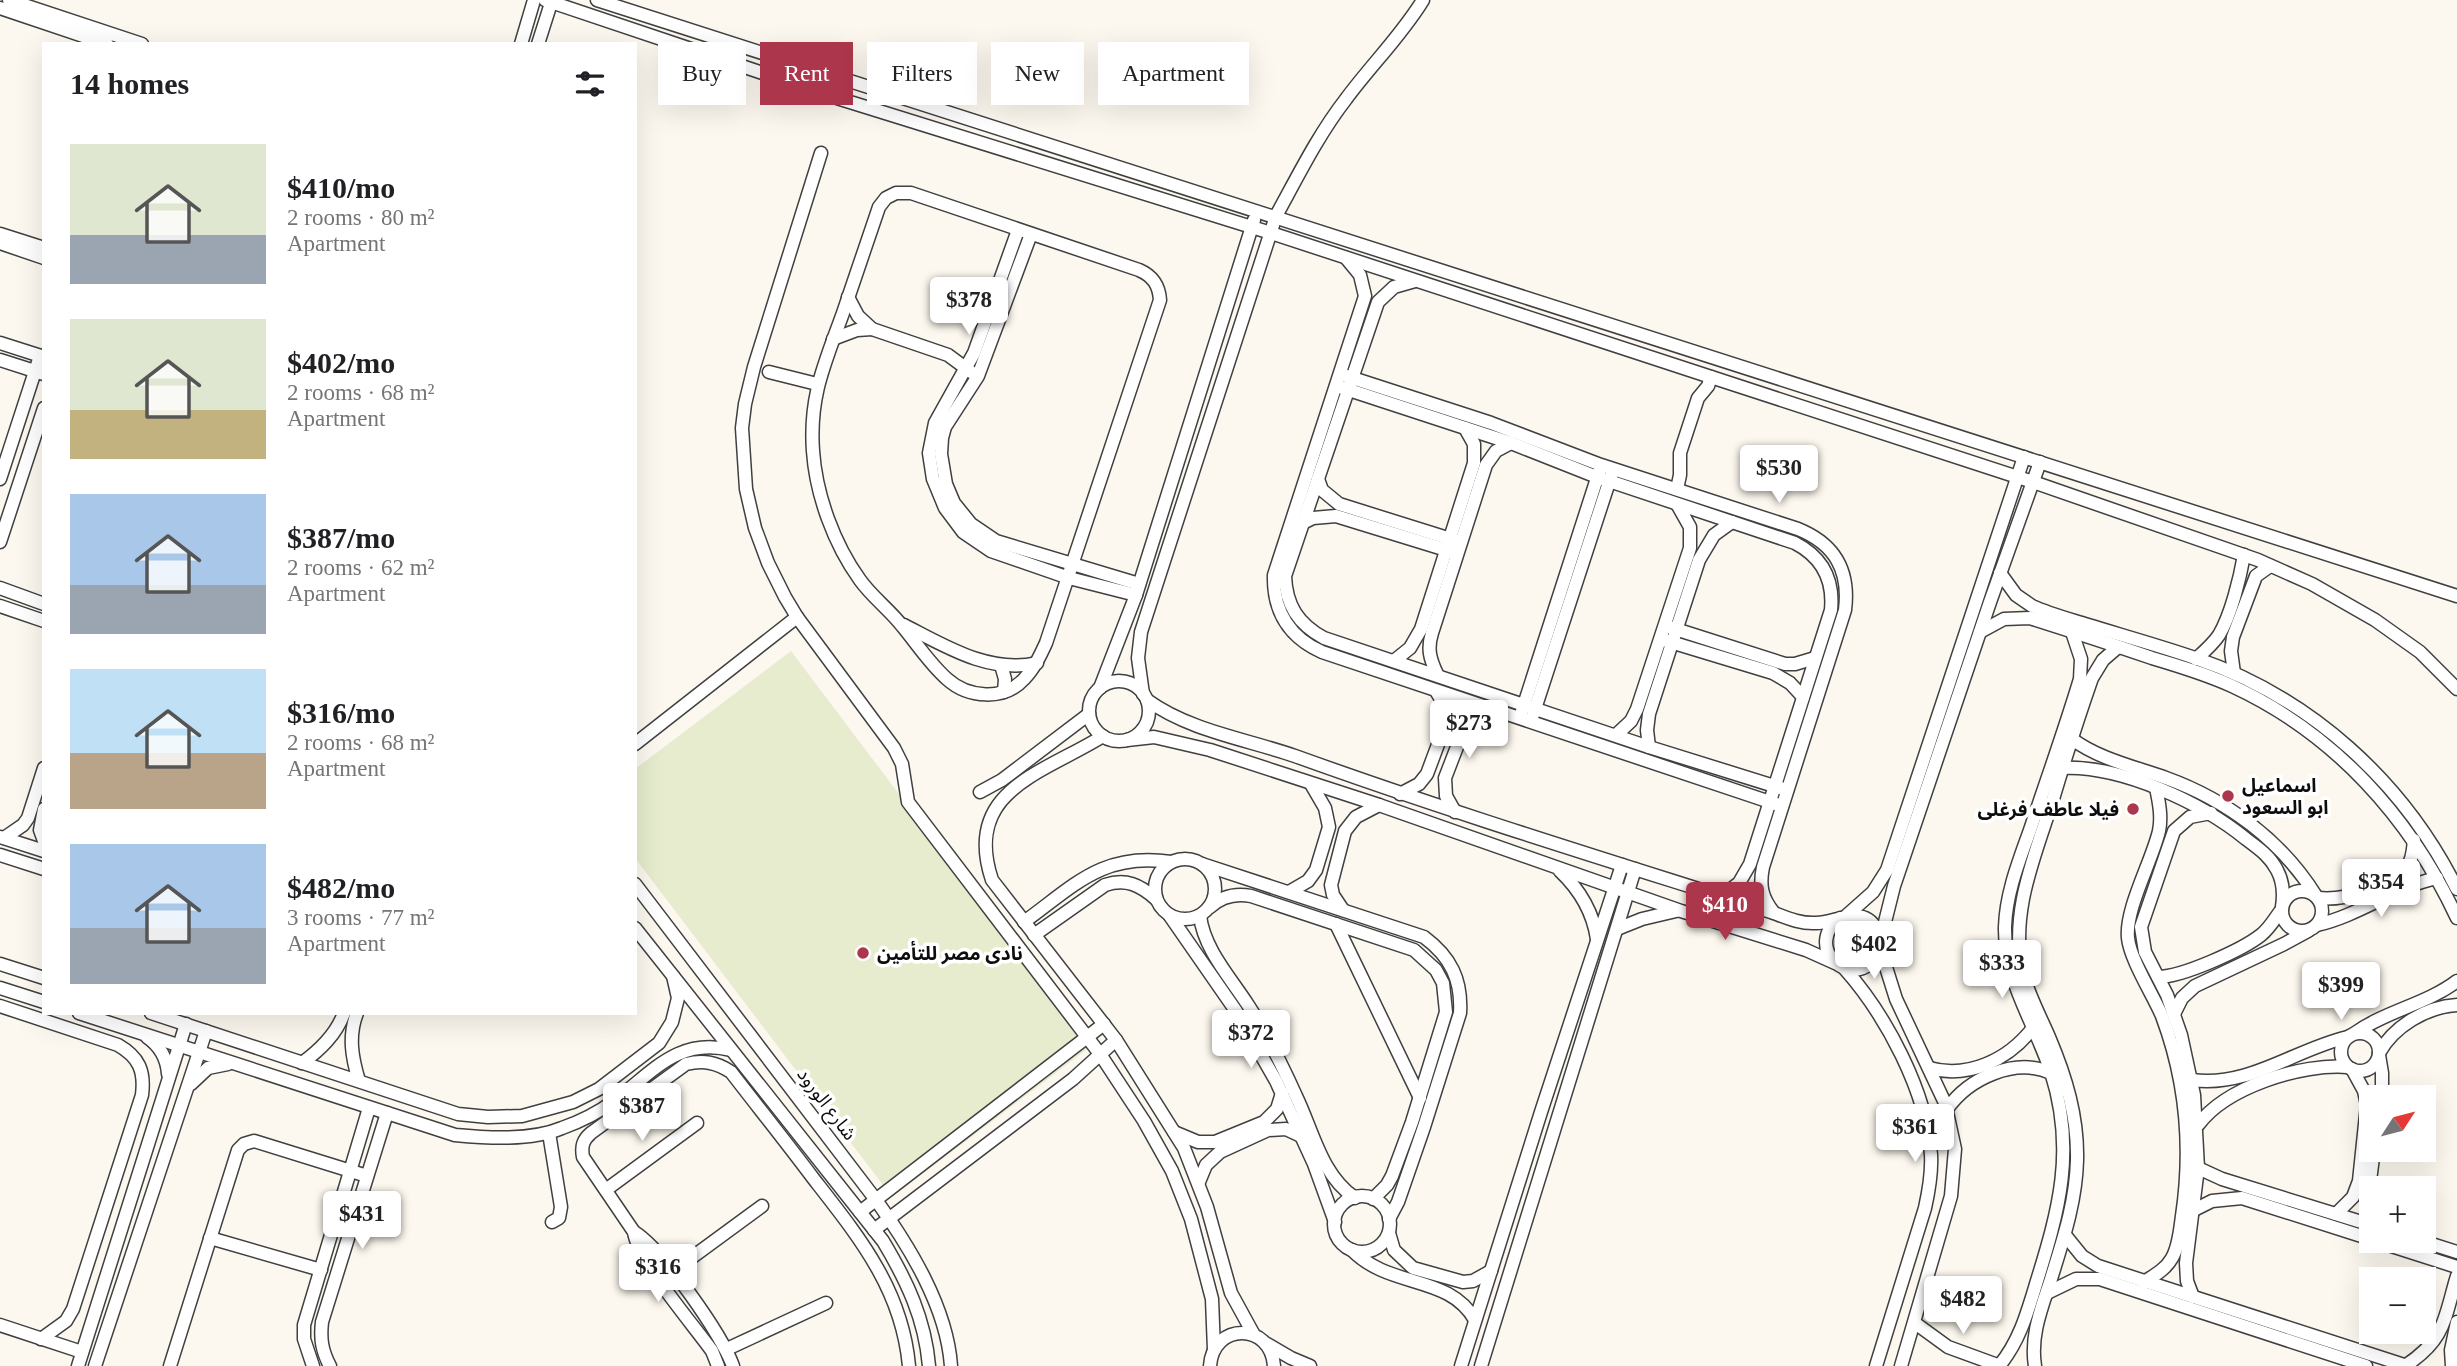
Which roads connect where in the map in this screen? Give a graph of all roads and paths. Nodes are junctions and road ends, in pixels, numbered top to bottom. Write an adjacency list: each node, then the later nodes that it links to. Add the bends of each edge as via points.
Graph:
1 (9, 0): 8 (street)
2 (534, 0): 9 (street)
3 (597, 0): 11 (street)
4 (1423, 0): 17 (street, via 1334,115)
5 (549, 1): 10 (street); 12 (street)
6 (0, 8): 7 (street)
7 (101, 42)
8 (136, 42)
9 (522, 42)
10 (539, 42)
11 (760, 51)
12 (760, 72)
13 (853, 81): 16 (street)
14 (853, 103): 18 (street)
15 (821, 153): 70 (street, via 754,367 742,428 746,489 755,528 768,564)
16 (1257, 210): 17 (street); 18 (street)
17 (1276, 216): 21 (street); 45 (street)
18 (1251, 227): 21 (street); 66 (street)
19 (1018, 230): 22 (street); 28 (street, via 911,193 896,193 879,207); 33 (street)
20 (0, 233): 24 (street)
21 (1271, 233): 26 (street); 90 (street, via 1141,632 1138,658)
22 (1031, 234): 33 (street); 61 (street, via 1148,274 1159,290 1160,300)
23 (0, 243): 25 (street)
24 (42, 247)
25 (42, 257)
26 (1346, 258): 27 (street); 40 (street, via 1360,275 1365,296)
27 (1416, 280): 39 (street); 40 (street, via 1394,287 1378,302)
28 (848, 297): 29 (street); 30 (street)
29 (872, 329): 30 (street); 32 (street)
30 (833, 339): 41 (street)
31 (0, 343): 34 (street)
32 (948, 355): 33 (street); 36 (street)
33 (980, 355): 36 (street)
34 (42, 357): 37 (street)
35 (0, 360): 37 (street)
36 (972, 372): 61 (street, via 942,438 942,466 954,503 971,524 996,541)
37 (39, 373): 49 (street)
38 (769, 373): 41 (street)
39 (1711, 377): 48 (street); 52 (street, via 1698,398 1680,453)
40 (1344, 382): 43 (street); 47 (street, via 1491,423); 50 (street); 88 (street, via 1274,575 1276,603 1288,628 1309,646)
41 (817, 384): 72 (street, via 813,454 829,518 859,579)
42 (42, 414): 57 (street)
43 (1465, 428): 44 (street); 58 (street, via 1475,444 1475,463)
44 (1511, 443): 47 (street); 58 (street, via 1496,451 1486,465)
45 (2024, 457): 46 (street); 48 (street)
46 (2040, 462): 51 (street); 67 (street)
47 (1605, 473): 52 (street); 53 (street); 92 (street)
48 (2017, 477): 51 (street); 138 (street, via 1887,870 1873,892)
49 (0, 478)
50 (1318, 480): 55 (street); 58 (street, via 1322,490 1339,504)
51 (2033, 482): 59 (street); 62 (street)
52 (1677, 489): 54 (street)
53 (1677, 504): 56 (street); 75 (street, via 1691,538)
54 (1744, 511): 56 (street); 63 (street, via 1824,543 1841,567)
55 (1303, 523): 58 (street, via 1313,517 1336,516); 80 (street, via 1285,576 1294,613 1324,638)
56 (1736, 523): 65 (street, via 1807,550 1825,570); 75 (street, via 1720,528 1703,551)
57 (0, 542)
58 (1454, 546): 80 (street, via 1421,629 1410,648); 84 (street, via 1429,645)
59 (2244, 555): 60 (street); 79 (street, via 2222,629)
60 (2270, 566): 85 (street, via 2256,576 2233,637); 87 (street, via 2375,620 2420,652)
61 (1071, 571): 66 (street); 82 (street)
62 (2000, 573): 73 (street); 79 (street, via 2016,595 2041,610)
63 (1846, 587): 65 (street); 105 (street, via 1845,610)
64 (0, 588): 68 (street)
65 (1832, 589): 78 (street, via 1831,610)
66 (1138, 590): 86 (street)
67 (2457, 596)
68 (42, 603)
69 (0, 606): 71 (street)
70 (797, 617): 100 (street); 169 (street, via 894,748 913,809)
71 (42, 620)
72 (900, 623): 76 (street); 81 (street)
73 (1980, 632): 74 (street, via 2004,619 2021,617); 147 (street, via 1894,886)
74 (2072, 632): 77 (street); 165 (street, via 2081,659 2080,679 2006,913 2010,970)
75 (1668, 634): 78 (street, via 1785,664); 91 (street, via 1773,673); 96 (street, via 1637,709); 101 (street, via 1649,714)
76 (945, 646): 81 (street); 83 (street)
77 (2118, 646): 98 (street, via 2092,678); 114 (street, via 2212,677 2296,722 2360,776)
78 (1815, 658): 91 (street)
79 (2196, 659): 85 (street)
80 (1395, 660): 84 (street)
81 (931, 661): 89 (street, via 955,686 974,694)
82 (1037, 663): 83 (street); 89 (street, via 1019,684)
83 (1001, 665): 89 (street)
84 (1437, 674): 92 (street)
85 (2234, 674): 126 (street, via 2304,713 2375,771 2426,834)
86 (1100, 688): 90 (street, via 1120,681 1133,685); 94 (street, via 1091,699)
87 (2457, 689)
88 (1436, 691): 93 (street); 108 (street, via 1445,706 1446,723 1427,774)
89 (1004, 692)
90 (1145, 697): 99 (street, via 1148,717); 108 (street, via 1166,713 1189,722)
91 (1803, 698): 105 (street)
92 (1530, 706): 95 (street); 96 (street)
93 (1489, 709): 95 (street); 111 (street, via 1467,721 1445,778 1446,796)
94 (1089, 714): 97 (street); 107 (street)
95 (1525, 721): 109 (street)
96 (1616, 735): 101 (street)
97 (1103, 736): 99 (street); 140 (street, via 1004,795 992,815 986,841 988,867 992,880)
98 (2072, 739): 102 (street); 130 (street, via 2221,804 2275,844)
99 (1127, 740): 104 (street, via 1154,737 1181,742)
100 (637, 742)
101 (1649, 747): 105 (street)
102 (2063, 768): 106 (street, via 2098,769); 218 (street, via 2024,892 2018,926 2024,978 2062,1069 2074,1114 2076,1182)
103 (42, 775): 113 (street, via 29,818)
104 (1311, 783): 110 (street); 127 (street, via 1329,827 1316,870)
105 (1781, 788): 109 (street)
106 (2156, 789): 112 (street); 230 (street, via 2159,832 2128,936 2176,1062 2187,1157 2175,1254 2165,1268)
107 (980, 792)
108 (1400, 794): 111 (street)
109 (1776, 804): 129 (street, via 1746,874); 136 (street, via 1760,879)
110 (1379, 805): 121 (street); 134 (street, via 1356,817 1345,831 1331,885)
111 (1455, 812): 119 (street)
112 (2211, 813): 132 (street, via 2272,862 2283,888); 152 (street, via 2190,817 2174,831 2143,919 2143,944)
113 (2, 838): 115 (street)
114 (2414, 840): 123 (street); 130 (street, via 2410,861 2396,877 2354,896)
115 (42, 850)
116 (0, 855): 120 (street)
117 (1171, 862): 118 (street, via 1184,859); 131 (street, via 1157,878); 140 (street, via 1139,859 1108,865)
118 (1202, 864): 127 (street); 133 (street, via 1214,884 1213,900)
119 (1622, 865): 122 (street); 125 (street)
120 (42, 868)
121 (1557, 868): 125 (street); 146 (street, via 1589,910)
122 (1635, 869): 128 (street); 129 (street)
123 (2437, 878): 139 (street); 142 (street)
124 (637, 887): 203 (street, شارع الورود)
125 (1615, 888): 128 (street); 146 (street)
126 (2457, 889)
127 (1289, 892): 134 (street)
128 (1628, 893): 135 (street); 143 (street)
129 (1721, 897): 136 (street)
130 (2317, 897): 132 (street, via 2293,892); 142 (street, via 2323,912)
131 (1156, 899): 137 (street); 144 (street, via 1137,885 1115,881)
132 (2282, 908): 142 (street, via 2289,927 2302,932); 152 (street, via 2266,931 2250,942 2181,974)
133 (1205, 911): 137 (street, via 1185,919); 141 (street, via 1224,897 1242,895); 201 (street, via 1204,936 1209,946 1285,1072 1329,1171)
134 (1343, 911): 209 (street, via 1424,937 1446,957 1459,984 1456,1027)
135 (1681, 911): 143 (street); 149 (street, via 1806,950)
136 (1773, 914): 138 (street, via 1806,923)
137 (1170, 916): 186 (street, via 1236,1011)
138 (1843, 917): 147 (street, via 1867,919 1877,929); 149 (street, via 1833,923 1826,939 1826,948)
139 (2457, 918)
140 (1024, 922): 144 (street)
141 (1336, 924): 187 (street); 187 (street, via 1414,950 1431,964 1443,983 1446,1012)
142 (2313, 928): 158 (street, via 2195,986)
143 (1617, 929): 261 (street)
144 (1034, 935): 164 (street)
145 (641, 941): 150 (street)
146 (1598, 943): 227 (street)
147 (1880, 945): 149 (street, via 1867,966 1852,970); 178 (street, via 1896,999)
148 (0, 964): 151 (street)
149 (1840, 966): 262 (street, via 1877,1012 1907,1070 1923,1110 1931,1158 1925,1208)
150 (673, 976): 172 (street); 182 (street, via 678,998 659,1043 599,1089 573,1102 522,1116 488,1117 458,1114)
151 (42, 977)
152 (2158, 977): 158 (street)
153 (2457, 981): 168 (street)
154 (0, 988): 155 (street)
155 (42, 1001)
156 (2457, 1005): 175 (street, via 2407,1022)
157 (0, 1006): 242 (street, via 118,1045 136,1059 144,1080 73,1309 66,1321)
158 (2174, 1014): 181 (street)
159 (85, 1015): 167 (street)
160 (157, 1015): 163 (street)
161 (343, 1015): 176 (street, via 318,1051)
162 (357, 1015): 182 (street, via 351,1042)
163 (186, 1024): 166 (street); 171 (street)
164 (1104, 1024): 169 (street); 170 (street)
165 (2033, 1028): 178 (street, via 2009,1052 1972,1069 1950,1072); 180 (street)
166 (206, 1031): 173 (street); 176 (street)
167 (144, 1034): 171 (street); 183 (street, via 164,1055)
168 (2352, 1035): 175 (street, via 2371,1036); 179 (street, via 2343,1044 2341,1055); 181 (street, via 2242,1078)
169 (1087, 1037): 174 (street); 203 (street)
170 (1116, 1040): 174 (street); 193 (street)
171 (179, 1046): 173 (street); 183 (street)
172 (732, 1050): 194 (street, via 712,1045 671,1056 611,1103); 206 (street)
173 (199, 1052): 177 (street); 185 (street)
174 (1100, 1054): 208 (street); 245 (street, via 1144,1121 1183,1197 1212,1299)
175 (2379, 1054): 179 (street, via 2370,1069); 184 (street)
176 (302, 1062): 182 (street)
177 (238, 1065): 185 (street, via 208,1068); 188 (street)
178 (1929, 1068): 189 (street)
179 (2350, 1068): 192 (street, via 2305,1069 2242,1091 2220,1103); 207 (street, via 2367,1105 2359,1181 2353,1197)
180 (2051, 1073): 189 (street, via 2028,1066 2005,1069 1969,1087); 264 (street, via 2064,1146 2059,1203 2020,1333)
181 (2192, 1080): 192 (street)
182 (359, 1081)
183 (167, 1084): 240 (street)
184 (2382, 1085)
185 (186, 1090): 241 (street)
186 (1282, 1093): 193 (street, via 1277,1109 1264,1122 1215,1142 1198,1142); 195 (street)
187 (1420, 1098): 202 (street, via 1392,1176)
188 (369, 1108): 190 (street); 197 (street)
189 (1947, 1109): 238 (street, via 1955,1149 1954,1181)
190 (387, 1114): 194 (street, via 455,1135 491,1138); 198 (street)
191 (697, 1123): 200 (street)
192 (2198, 1125): 196 (street)
193 (1174, 1132): 199 (street)
194 (549, 1133): 211 (street, via 561,1207 559,1218)
195 (1301, 1136): 199 (street, via 1277,1128 1220,1152); 212 (street)
196 (2198, 1168): 205 (street); 207 (street)
197 (350, 1170): 198 (street); 213 (street); 220 (street, via 263,1143 244,1144 238,1150)
198 (368, 1176): 214 (street)
199 (1199, 1182): 243 (street, via 1231,1293)
200 (607, 1189): 216 (street); 254 (street, via 583,1157 586,1137 686,1064 720,1065 731,1072 864,1245 901,1319)
201 (1355, 1198): 202 (street); 212 (street, via 1343,1204)
202 (1373, 1199): 209 (street, via 1384,1207)
203 (876, 1200): 206 (street); 208 (street, شارع الورود)
204 (762, 1206): 228 (street)
205 (2194, 1210): 219 (street, via 2212,1201 2242,1198); 232 (street, via 2186,1263)
206 (860, 1212): 215 (street)
207 (2336, 1214): 210 (street)
208 (889, 1218): 215 (street); 256 (street, شارع الورود, via 926,1283)
209 (1389, 1219): 217 (street)
210 (2359, 1221)
211 (552, 1222)
212 (1335, 1222): 222 (street, via 1337,1236)
213 (334, 1224): 214 (street); 226 (street)
214 (351, 1229): 251 (street, via 322,1322 320,1337)
215 (874, 1230): 255 (street, via 903,1274 918,1309)
216 (634, 1232): 228 (street, via 645,1238); 236 (street, via 645,1259)
217 (1389, 1233): 222 (street, via 1374,1250); 227 (street, via 1394,1250 1413,1268 1463,1282)
218 (2065, 1235): 230 (street, via 2089,1262); 231 (street)
219 (2359, 1235)
220 (210, 1238): 226 (street); 249 (street)
221 (2436, 1245): 223 (street)
222 (1351, 1250): 235 (street, via 1379,1271 1447,1292 1464,1303)
223 (2457, 1252)
224 (2414, 1253): 225 (street)
225 (2457, 1267)
226 (321, 1270): 250 (street, via 304,1325)
227 (1491, 1271): 235 (street)
228 (672, 1272): 234 (street)
229 (2457, 1276): 267 (street, via 2437,1337)
230 (2144, 1282): 232 (street)
231 (2046, 1293): 265 (street, via 2034,1336); 266 (street, via 2076,1279 2100,1279)
232 (2193, 1297): 267 (street)
233 (826, 1303): 244 (street)
234 (703, 1313): 236 (street); 244 (street)
235 (1475, 1320): 260 (street)
236 (691, 1322): 252 (street)
237 (2457, 1322): 268 (street, via 2451,1341)
238 (1915, 1323): 263 (street); 264 (street, via 1948,1347)
239 (0, 1325): 242 (street)
240 (90, 1329): 241 (street); 246 (street)
241 (105, 1334): 248 (street)
242 (41, 1339): 246 (street)
243 (1259, 1339): 245 (street, via 1243,1333 1231,1335); 258 (street, via 1272,1355); 259 (street)
244 (727, 1349): 253 (street)
245 (1214, 1350): 257 (street)
246 (82, 1352): 247 (street)
247 (78, 1366)
248 (95, 1366)
249 (170, 1366)
250 (313, 1366)
251 (330, 1366)
252 (718, 1366)
253 (733, 1366)
254 (909, 1366)
255 (929, 1366)
256 (951, 1366)
257 (1210, 1366)
258 (1274, 1366)
259 (1310, 1366)
260 (1461, 1366)
261 (1481, 1366)
262 (1876, 1366)
263 (1901, 1366)
264 (2000, 1366)
265 (2035, 1366)
266 (2366, 1366)
267 (2406, 1366)
268 (2452, 1366)

